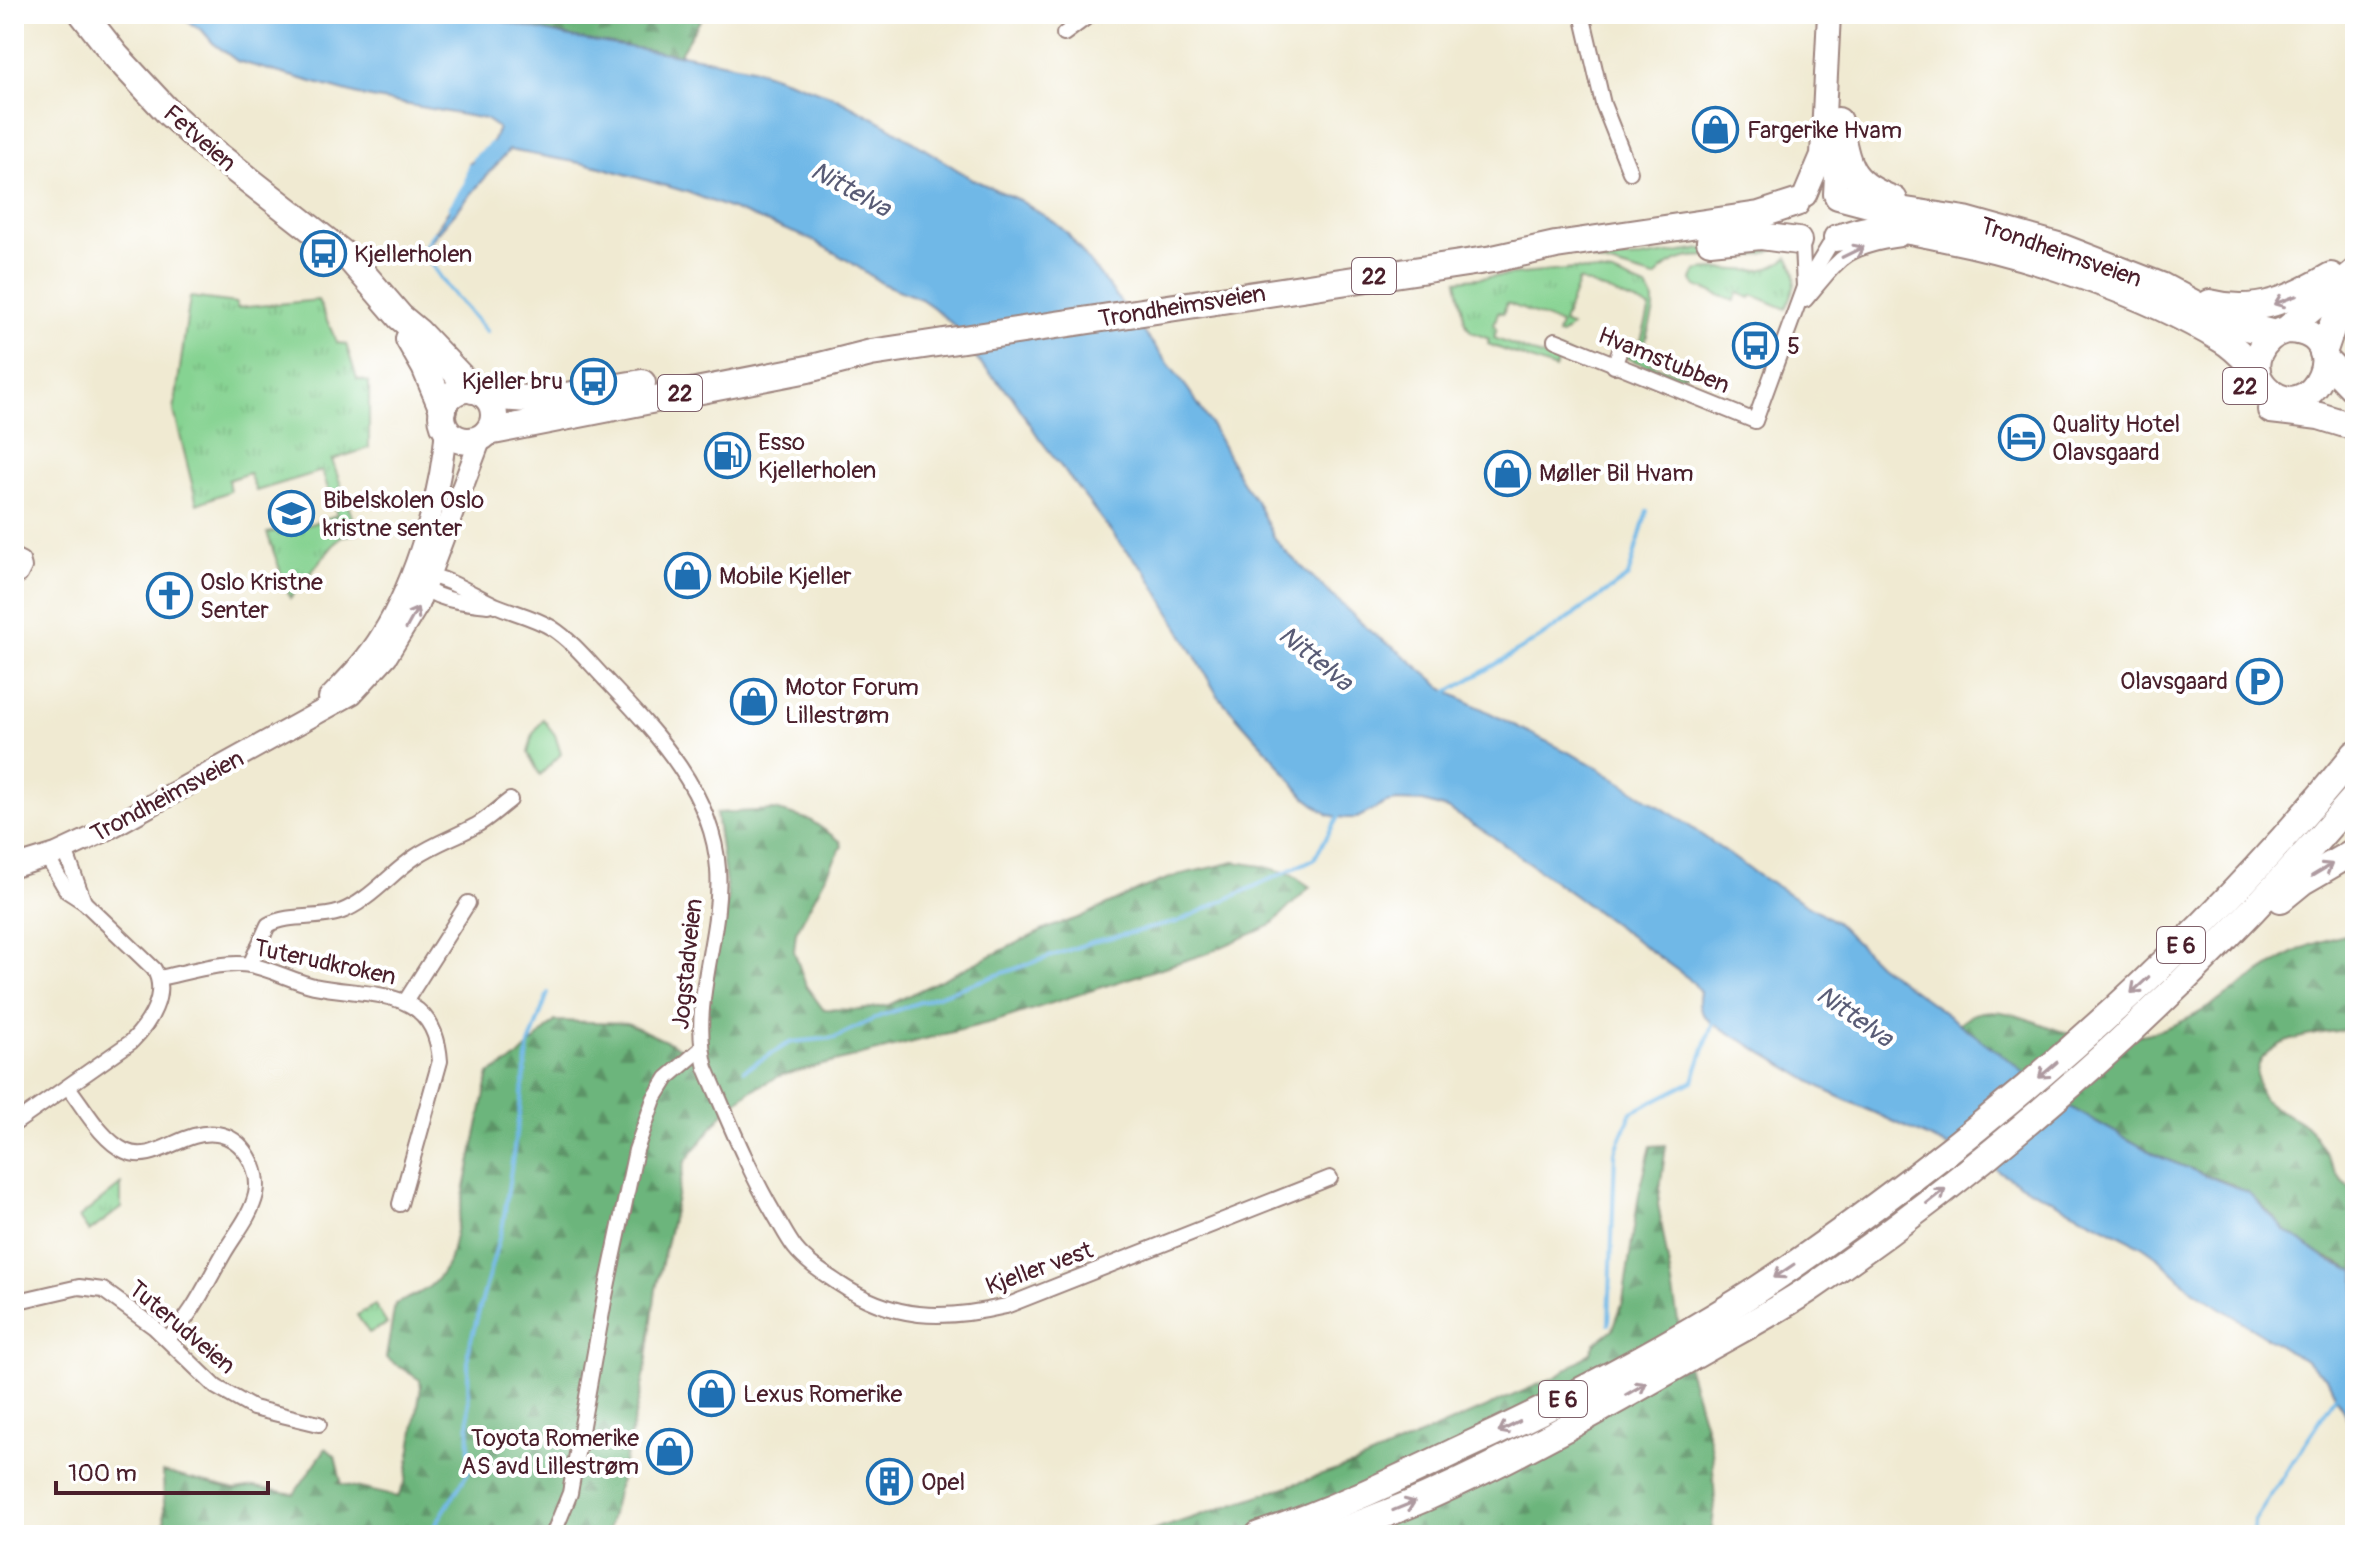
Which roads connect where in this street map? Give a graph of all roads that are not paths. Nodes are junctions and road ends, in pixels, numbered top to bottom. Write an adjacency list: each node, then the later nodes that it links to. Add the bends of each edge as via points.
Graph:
1 (83, 14): 15 (highway, Fetveien, via 187,129)
2 (102, 14): 15 (highway, Fetveien, via 181,99 311,217)
3 (1091, 14): 7 (street)
4 (1582, 14): 9 (street, via 1603,104)
5 (1829, 14): 11 (main road, via 1822,155)
6 (1835, 14): 8 (main road)
7 (1064, 34)
8 (1838, 121): 10 (main road); 12 (highway, 22, via 1849,166 1861,183)
9 (1630, 172)
10 (1837, 195): 11 (highway, 22, via 1824,191); 12 (highway, Trondheimsveien / 22); 13 (highway, via 1844,216)
11 (1801, 199): 14 (highway, via 1792,226); 16 (highway, Trondheimsveien / 22, via 1759,215)
12 (1931, 224): 13 (highway, Trondheimsveien / 22, via 1872,229); 20 (highway, Trondheimsveien / 22, via 1991,226 2058,246); 21 (highway, Trondheimsveien / 22); 22 (street, one-way to 12, via 1848,253)
13 (1833, 242): 14 (highway, 22, via 1812,249); 18 (street)
14 (1800, 243): 16 (highway, Trondheimsveien / 22, via 1752,236 1601,255); 18 (street)
15 (333, 244): 23 (highway, Fetveien)
16 (1493, 259): 29 (highway, Trondheimsveien / 22)
17 (2355, 269): 20 (highway, one-way to 20, via 2264,306 2236,308); 25 (highway)
18 (1804, 287): 22 (street)
19 (2355, 292): 30 (highway, via 2335,318)
20 (2183, 296): 25 (highway, Trondheimsveien / 22, via 2230,323)
21 (2154, 305): 32 (highway, Trondheimsveien / 22, via 2224,341); 37 (highway, 22, via 2172,325 2211,349 2267,409 2345,424)
22 (1799, 307): 31 (street, Hvamstubben, via 1755,421)
23 (400, 317): 34 (highway, Fetveien); 36 (highway, Fetveien)
24 (1579, 330): 27 (street)
25 (2281, 332): 30 (highway, 22, via 2309,335); 32 (highway, 22, via 2262,346)
26 (1555, 340): 27 (street, Hvamstubben)
27 (1573, 347): 31 (street, Hvamstubben)
28 (1621, 347): 31 (street)
29 (871, 353): 34 (highway, Trondheimsveien / 22, via 758,362 558,399); 38 (highway, Trondheimsveien / 22)
30 (2324, 356): 33 (highway, 22); 35 (highway, 22, via 2320,383)
31 (1614, 366)
32 (2257, 371): 35 (highway, 22, via 2273,394)
33 (2355, 390)
34 (479, 393): 36 (highway, via 458,391 451,396); 38 (highway, via 491,402 494,418)
35 (2300, 397): 37 (highway, 22, via 2331,405)
36 (444, 419): 38 (highway, 22, via 462,440); 41 (main road, Trondheimsveien)
37 (2355, 419)
38 (485, 435): 41 (main road, Trondheimsveien)
39 (14, 556): 40 (street, via 24,567)
40 (14, 577)
41 (422, 580): 46 (main road, Trondheimsveien, via 315,713); 53 (street, Jogstadveien, via 448,599 496,606 554,630 654,732 680,768 711,828 718,872 699,1021)
42 (2355, 754): 62 (highway, E 6, one-way to 62, via 2234,891 2105,1017 2020,1094 1849,1227 1738,1302 1584,1388 1410,1473)
43 (2355, 797): 49 (highway, E 6)
44 (510, 800): 50 (street, via 476,825 417,855 358,903 339,912 268,925)
45 (2355, 851): 49 (highway, one-way to 45, via 2303,881)
46 (56, 854): 47 (main road, Trondheimsveien); 51 (street, via 84,902)
47 (14, 867)
48 (468, 903): 52 (street)
49 (2215, 950): 63 (highway, E 6, one-way to 49, via 1523,1451 1807,1290 1993,1150 2124,1038)
50 (250, 965): 51 (street, Tuterudkroken); 52 (street, Tuterudkroken, via 317,987)
51 (159, 978): 54 (street, via 157,1001 145,1027)
52 (405, 1002): 57 (street, Tuterudkroken, via 428,1018 440,1061)
53 (701, 1049): 56 (street, Kjeller vest, via 741,1150 795,1249 846,1289 899,1313 970,1315 1006,1306); 61 (street, Jogstadveien, via 667,1078 636,1150 570,1493)
54 (68, 1087): 55 (street); 59 (street, via 125,1151 148,1154 185,1137 217,1134 242,1148 256,1171 249,1213 191,1310)
55 (14, 1124)
56 (1330, 1178)
57 (400, 1204)
58 (14, 1302): 59 (street, Tuterudveien, via 93,1287 112,1295)
59 (167, 1339): 60 (street, Tuterudveien, via 202,1376 234,1398 253,1408)
60 (319, 1424)
61 (553, 1535)
62 (1259, 1535)
63 (1331, 1535)

